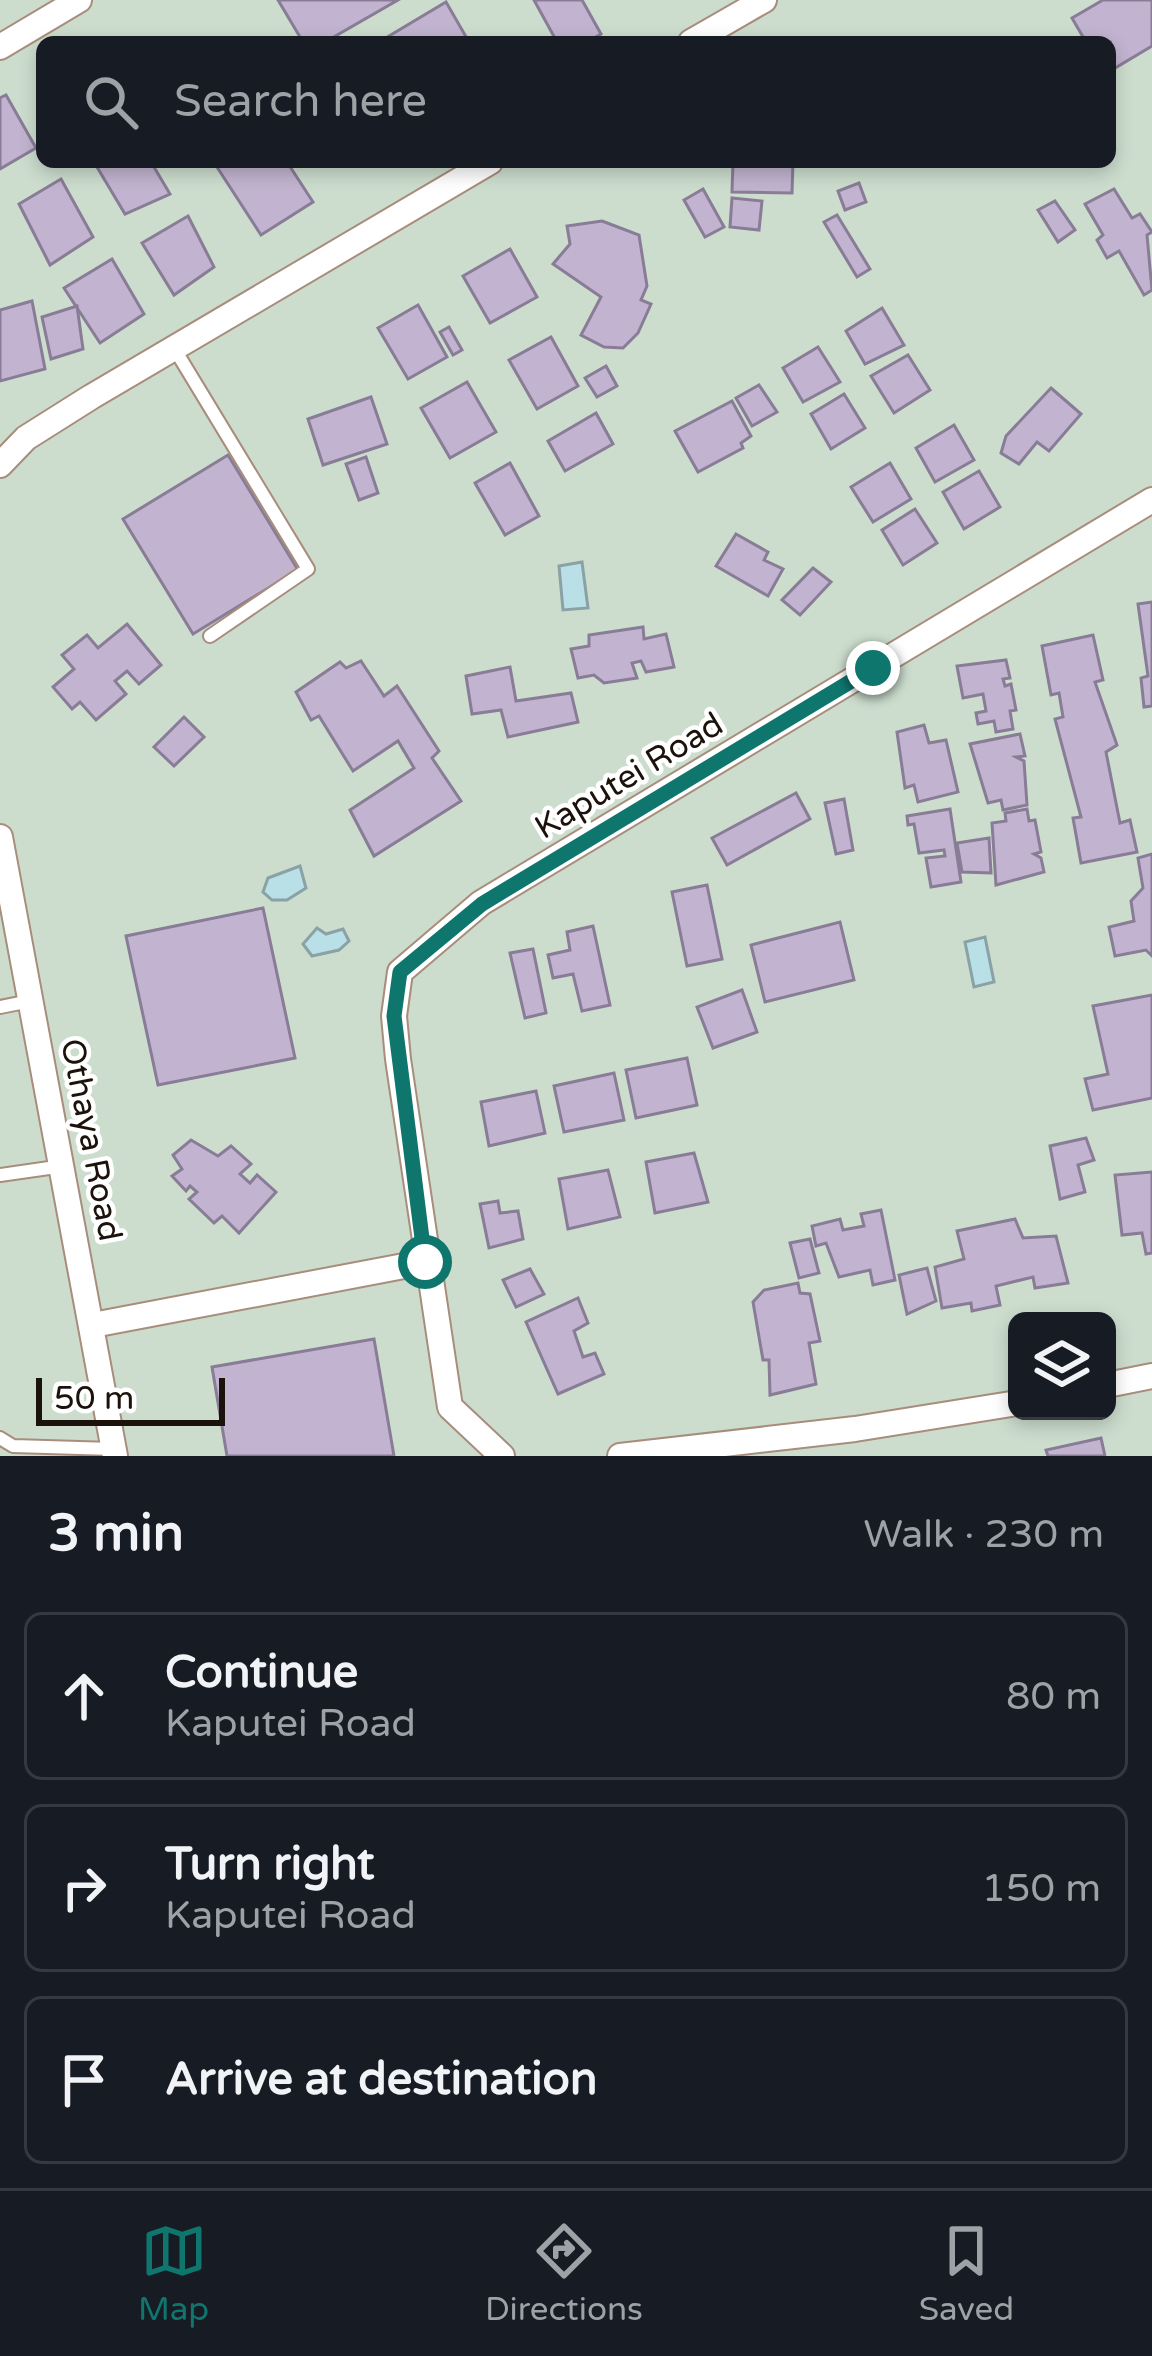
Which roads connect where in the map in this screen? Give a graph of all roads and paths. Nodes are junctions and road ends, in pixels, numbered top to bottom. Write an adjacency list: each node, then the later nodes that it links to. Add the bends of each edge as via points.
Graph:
1 (80, 0): 4 (street)
2 (764, 0): 3 (street)
3 (701, 36)
4 (0, 47)
5 (480, 168): 6 (street)
6 (174, 348): 7 (street, via 26,438); 9 (lane, via 308,569)
7 (0, 465)
8 (1152, 500): 15 (street, Kaputei Road, via 482,904 400,972 394,1016)
9 (210, 636)
10 (0, 841): 11 (street, Othaya Road)
11 (31, 1000): 12 (lane); 13 (street, Othaya Road)
12 (0, 1007)
13 (63, 1166): 14 (lane); 16 (street, Othaya Road)
14 (0, 1175)
15 (425, 1262): 16 (street); 22 (street, Kaputei Road, via 451,1407)
16 (93, 1325): 21 (street, Othaya Road)
17 (1152, 1376): 18 (street)
18 (1116, 1383)
19 (1008, 1404): 23 (street)
20 (0, 1438): 21 (lane, via 13,1446)
21 (115, 1453)
22 (502, 1456)
23 (620, 1456)

